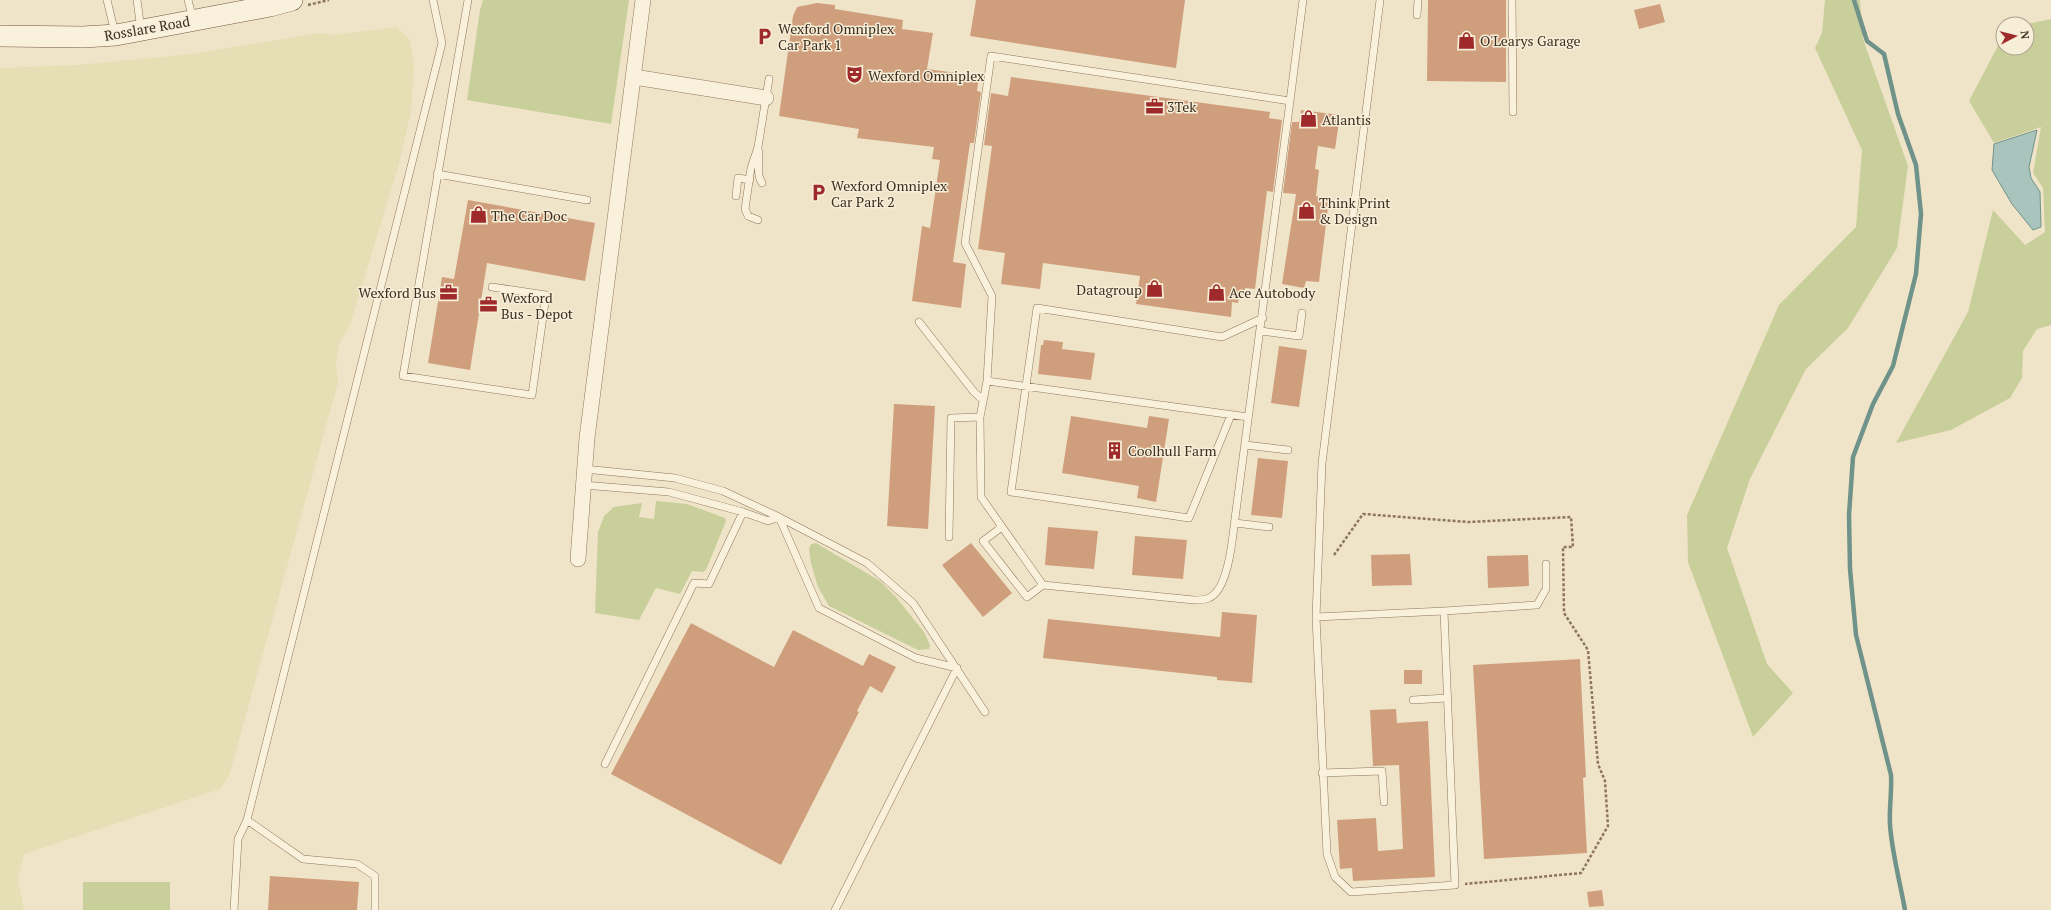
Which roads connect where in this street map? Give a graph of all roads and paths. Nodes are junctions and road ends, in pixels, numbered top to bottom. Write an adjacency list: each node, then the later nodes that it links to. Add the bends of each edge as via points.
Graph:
1 (107, 0): 14 (lane)
2 (137, 0): 13 (lane)
3 (433, 0): 62 (lane, via 442,43)
4 (468, 0): 22 (lane)
5 (643, 0): 16 (street)
6 (1303, 0): 19 (lane)
7 (1380, 0): 54 (lane, via 1322,463)
8 (1418, 0): 12 (lane)
9 (1512, 0): 20 (lane)
10 (285, 1): 11 (main road, Rosslare Road)
11 (190, 10): 13 (main road, Rosslare Road)
12 (1417, 15)
13 (141, 30): 14 (main road, Rosslare Road)
14 (116, 35): 15 (main road, Rosslare Road)
15 (0, 36)
16 (634, 77): 18 (street); 41 (street)
17 (769, 79): 18 (lane)
18 (766, 98): 21 (lane)
19 (1290, 101): 30 (lane); 33 (lane, via 991,56 965,243 992,296)
20 (1513, 112)
21 (758, 147): 23 (lane, via 753,158); 24 (lane, via 758,175)
22 (437, 174): 26 (lane); 28 (lane, via 404,376 532,395 546,295)
23 (750, 180): 25 (lane, via 738,178); 27 (lane, via 745,209 748,216)
24 (762, 183)
25 (736, 196)
26 (587, 200)
27 (758, 220)
28 (492, 287)
29 (1302, 313): 32 (lane, via 1299,336)
30 (1262, 318): 32 (lane); 34 (lane, via 1222,337 1037,308)
31 (919, 322): 35 (lane)
32 (1261, 331): 38 (lane)
33 (987, 381): 34 (lane); 35 (lane)
34 (1026, 386): 36 (lane); 36 (lane, via 1011,492 1189,518)
35 (982, 399): 37 (lane)
36 (1231, 415): 38 (lane)
37 (980, 417): 46 (lane, via 981,497); 48 (lane, via 951,418)
38 (1248, 417): 39 (lane)
39 (1245, 445): 40 (lane); 45 (lane)
40 (1288, 450)
41 (584, 469): 42 (street); 44 (lane, via 675,478 723,491)
42 (583, 485): 43 (lane, via 669,492); 50 (street)
43 (743, 512): 44 (lane, via 768,521); 59 (lane, via 709,584 694,583)
44 (779, 517): 55 (lane, via 867,563 913,602); 55 (lane, via 819,608 916,658)
45 (1234, 523): 47 (lane); 52 (lane, via 1222,587 1210,598 1194,600)
46 (1002, 527): 52 (lane); 52 (lane, via 983,541 1027,597)
47 (1269, 527)
48 (949, 537)
49 (1334, 555): 63 (path, via 1364,514 1468,522 1571,517 1573,547 1563,547 1564,613 1588,650 1598,764 1605,781 1608,826 1581,873)
50 (578, 559)
51 (1546, 564): 53 (lane, via 1546,588 1537,605)
52 (1043, 585)
53 (1444, 611): 54 (lane); 56 (lane)
54 (1316, 617): 60 (lane)
55 (957, 668): 58 (lane); 66 (lane)
56 (1447, 698): 57 (lane); 63 (lane)
57 (1413, 700)
58 (985, 712)
59 (605, 764)
60 (1322, 773): 61 (lane, via 1382,771); 63 (lane, via 1328,854 1335,877 1351,892)
61 (1384, 802)
62 (246, 820): 64 (lane, via 238,839); 65 (lane, via 303,859 357,864 375,876)
63 (1455, 884)
64 (234, 910)
65 (375, 910)
66 (835, 910)

